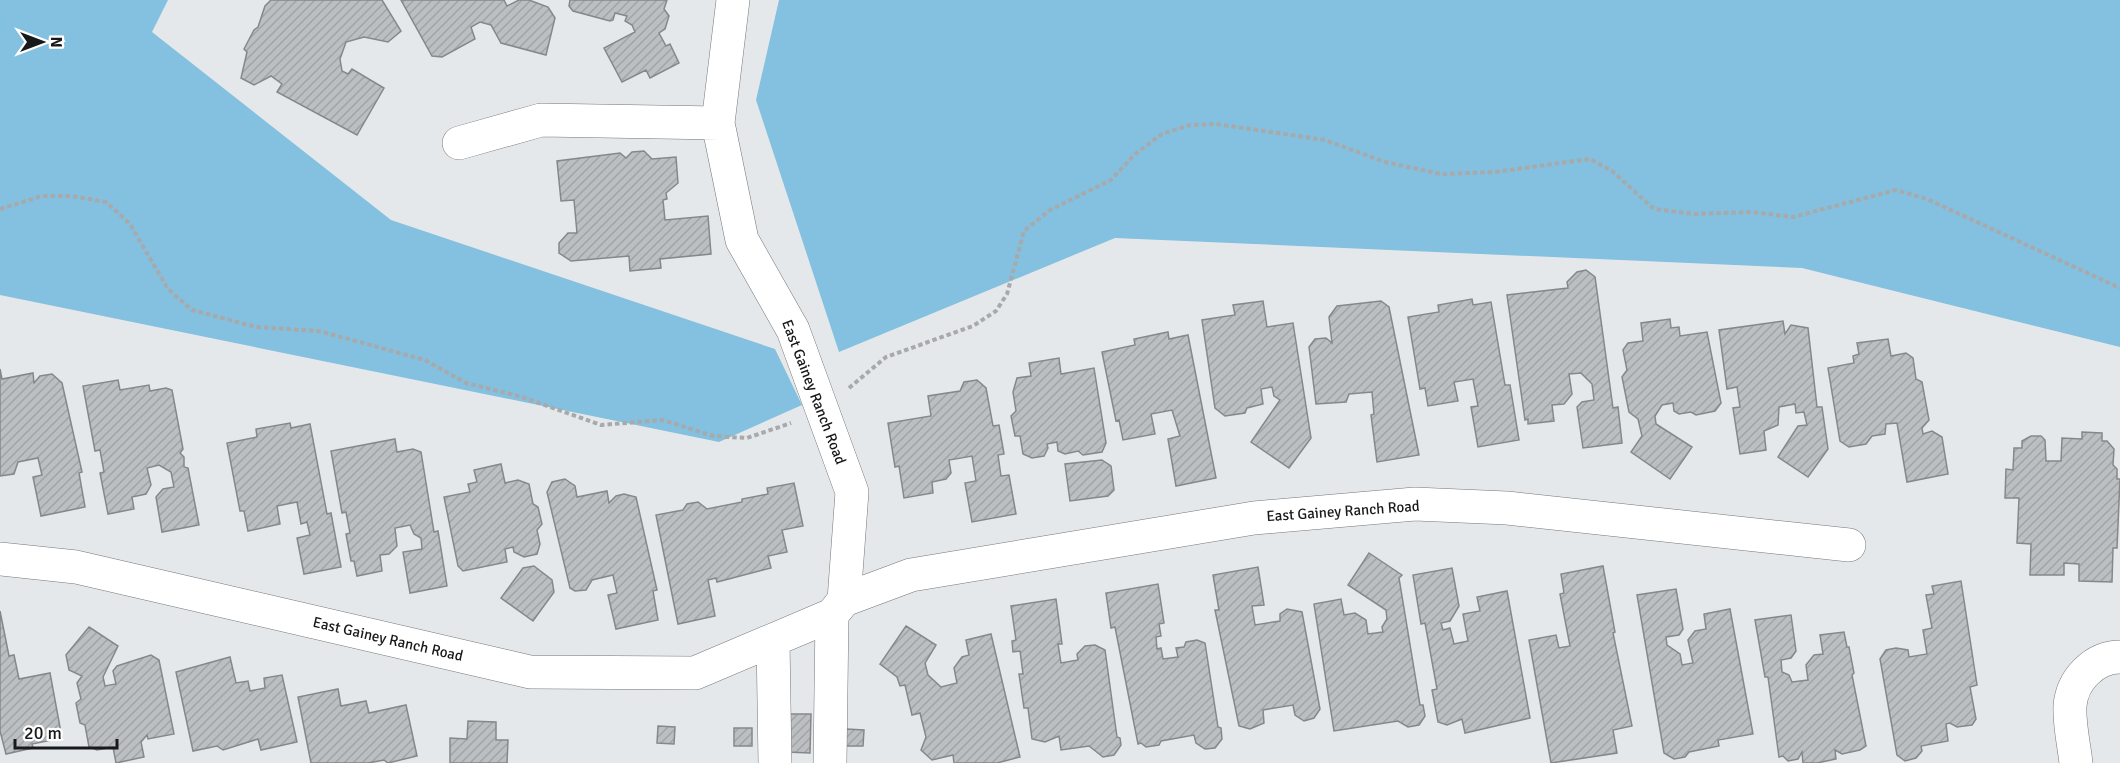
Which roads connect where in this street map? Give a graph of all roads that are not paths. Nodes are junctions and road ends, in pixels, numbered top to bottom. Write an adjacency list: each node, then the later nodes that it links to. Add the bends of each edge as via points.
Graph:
1 (733, 0): 2 (street, East Gainey Ranch Road)
2 (718, 123): 3 (street, via 541,120); 6 (street, East Gainey Ranch Road, via 741,240 793,330 852,492)
3 (459, 143)
4 (1849, 545): 6 (street, East Gainey Ranch Road, via 1507,508 1415,504 1254,518 910,575)
5 (0, 559): 7 (street, East Gainey Ranch Road, via 76,567 530,672 695,673)
6 (838, 607): 7 (street, East Gainey Ranch Road); 10 (street, East Gainey Ranch Road)
7 (773, 640): 9 (street)
8 (2120, 657): 11 (street, via 2108,657 2077,682 2070,705)
9 (775, 763)
10 (830, 763)
11 (2076, 763)

